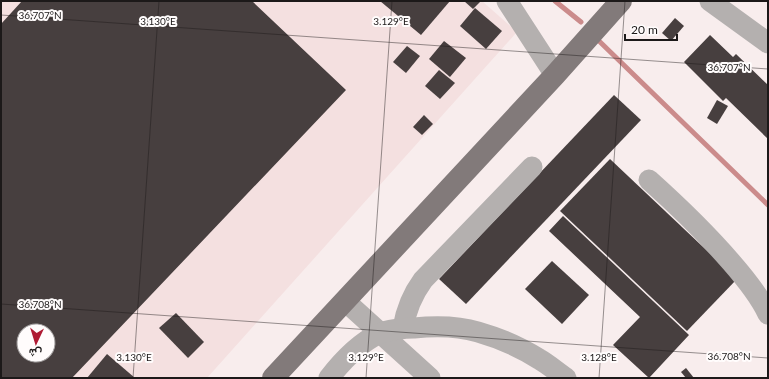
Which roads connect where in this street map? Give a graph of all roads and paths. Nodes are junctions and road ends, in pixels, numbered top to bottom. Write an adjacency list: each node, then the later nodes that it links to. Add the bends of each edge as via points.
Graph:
1 (506, 1): 5 (street)
2 (621, 1): 5 (main road)
3 (710, 1): 4 (street)
4 (768, 43)
5 (555, 75): 8 (main road)
6 (532, 167): 10 (street, via 423,280 414,293)
7 (649, 180): 9 (street, via 717,245 743,275)
8 (345, 301): 11 (street); 13 (main road)
9 (768, 314)
10 (403, 328): 11 (street); 16 (street, via 452,328 477,332 509,343 539,359)
11 (380, 333): 12 (street); 14 (street, via 359,346)
12 (410, 370): 15 (street)
13 (273, 378)
14 (329, 378)
15 (430, 378)
16 (566, 378)

